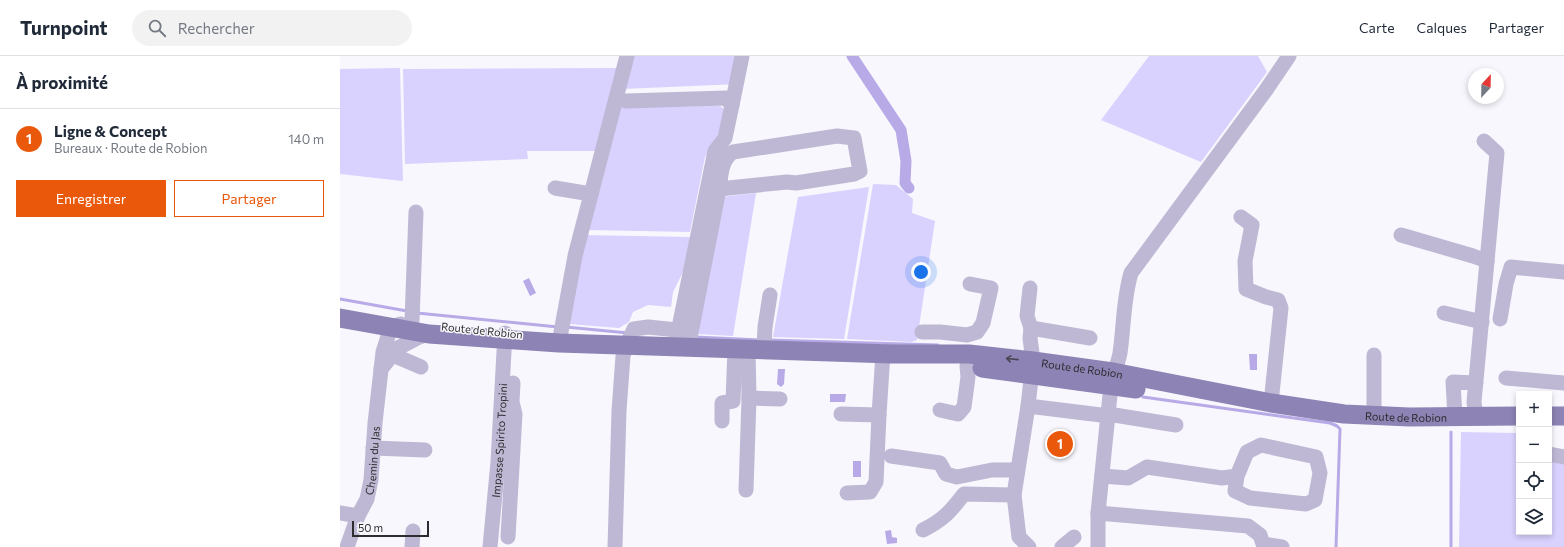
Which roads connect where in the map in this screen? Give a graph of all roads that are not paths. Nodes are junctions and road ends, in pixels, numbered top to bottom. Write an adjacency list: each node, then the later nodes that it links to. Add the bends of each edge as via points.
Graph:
1 (742, 56): 5 (street)
2 (1289, 56): 41 (street, via 1131,273 1124,303 1120,354)
3 (622, 57): 9 (street)
4 (626, 101): 5 (street, via 726,98)
5 (732, 105): 30 (street, via 725,138 715,151)
6 (1484, 141): 13 (street, via 1497,153)
7 (555, 188): 9 (street)
8 (719, 189): 8 (street, via 796,183 854,174 860,171 854,138 837,136 733,152 726,157 722,167); 30 (street)
9 (591, 194): 29 (street, via 575,256)
10 (416, 212): 23 (street)
11 (1240, 217): 46 (street, via 1252,225 1246,261 1246,288 1278,300 1280,308)
12 (1401, 235): 13 (street)
13 (1487, 261): 22 (street)
14 (1564, 272): 21 (street, via 1510,267)
15 (970, 284): 25 (street, via 991,288 984,323 977,332 967,335)
16 (1030, 288): 24 (street, via 1027,316)
17 (770, 295): 32 (street, via 765,327)
18 (340, 309): 23 (main road, Route de Robion)
19 (1444, 313): 22 (street)
20 (340, 318): 23 (main road, Route de Robion)
21 (1500, 319)
22 (1482, 322): 42 (street)
23 (398, 324): 26 (main road, Route de Robion); 27 (main road, Route de Robion, via 459,329); 33 (street); 39 (street, Chemin du Jas, via 383,352)
24 (1031, 328): 28 (street); 38 (street)
25 (922, 332)
26 (429, 334): 27 (main road, Route de Robion); 33 (street, via 419,337)
27 (508, 338): 29 (main road, Route de Robion); 76 (street, via 515,414); 80 (street, Impasse Spirito Tropini)
28 (1090, 338)
29 (559, 340): 31 (main road, Route de Robion)
30 (680, 342): 31 (main road, Route de Robion); 32 (main road, Route de Robion)
31 (625, 344): 81 (street, via 619,411)
32 (749, 349): 34 (main road, Route de Robion); 44 (street); 58 (street, via 733,401 722,403)
33 (395, 352): 37 (street); 39 (street)
34 (887, 354): 36 (main road, Route de Robion); 38 (main road, Route de Robion, one-way to 34, via 969,354); 51 (street)
35 (1374, 354): 52 (street)
36 (967, 366): 38 (main road, Route de Robion); 48 (street, via 964,407 958,414)
37 (421, 367)
38 (1032, 368): 41 (main road, Route de Robion); 41 (main road, Route de Robion, via 1062,379); 47 (street)
39 (381, 369): 60 (street, Chemin du Jas)
40 (1506, 378): 43 (street)
41 (1112, 379): 46 (main road, Route de Robion, via 1174,384); 46 (main road, Route de Robion, via 1185,395); 50 (street)
42 (1476, 383): 56 (street, via 1453,382); 57 (street)
43 (1564, 383)
44 (749, 398): 45 (street); 68 (street)
45 (780, 399)
46 (1271, 403): 52 (main road, Route de Robion)
47 (1028, 406): 50 (street); 65 (street)
48 (940, 410)
49 (841, 414): 51 (street)
50 (1105, 414): 59 (street); 66 (street)
51 (879, 416): 69 (street, via 876,482 870,492)
52 (1374, 416): 56 (main road, Route de Robion)
53 (1516, 416): 57 (main road, Route de Robion)
54 (1552, 416): 55 (main road)
55 (1564, 416)
56 (1455, 417): 57 (main road, Route de Robion)
57 (1476, 417)
58 (722, 421)
59 (1176, 425)
60 (374, 448): 61 (street); 73 (street, Chemin du Jas, via 367,499)
61 (425, 450)
62 (1552, 455): 64 (street)
63 (891, 456): 65 (street, via 940,463 946,474 957,477 992,470)
64 (1564, 457)
65 (1017, 470): 70 (street)
66 (1102, 476): 67 (street, via 1128,478 1146,467 1222,478); 72 (street)
67 (1236, 476): 67 (street, via 1247,452 1262,445 1316,457 1320,473 1315,500 1306,504 1250,498 1234,491)
68 (746, 490)
69 (847, 493)
70 (1014, 495): 74 (street, via 964,494 951,511); 82 (street, via 1019,537)
71 (340, 513): 73 (street)
72 (1098, 513): 84 (street); 85 (street, via 1248,526 1260,535 1263,544)
73 (358, 516): 78 (street, Chemin du Jas)
74 (923, 530)
75 (413, 531): 79 (street)
76 (508, 537)
77 (1074, 537): 83 (street)
78 (348, 547)
79 (412, 547)
80 (490, 547)
81 (616, 547)
82 (1029, 547)
83 (1062, 547)
84 (1098, 547)
85 (1282, 547)

